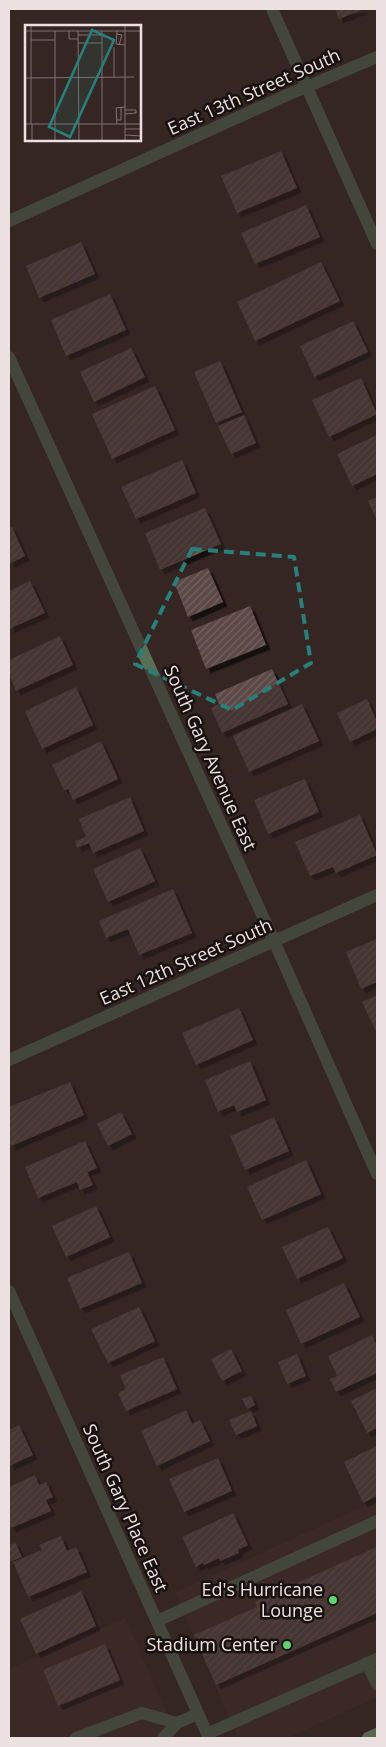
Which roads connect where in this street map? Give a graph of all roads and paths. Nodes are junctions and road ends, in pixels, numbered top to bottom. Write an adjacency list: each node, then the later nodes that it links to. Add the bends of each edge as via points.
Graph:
1 (272, 9): 3 (street)
2 (377, 57): 3 (street, East 13th Street South)
3 (307, 87): 4 (street, East 13th Street South); 5 (street)
4 (9, 221)
5 (377, 244)
6 (9, 357): 8 (street, South Gary Avenue East)
7 (377, 896): 8 (street, East 12th Street South)
8 (274, 942): 9 (street, East 12th Street South); 10 (street, South Gary Avenue East)
9 (9, 1060)
10 (377, 1174)
11 (9, 1291): 13 (street, South Gary Place East)
12 (377, 1521): 13 (street)
13 (157, 1620): 16 (street, South Gary Place East)
14 (372, 1661): 15 (street); 19 (street)
15 (377, 1684)
16 (198, 1714): 17 (street); 19 (street, South Gary Place East)
17 (177, 1723): 20 (street, via 142,1713); 21 (street)
18 (377, 1734): 22 (main road)
19 (208, 1736)
20 (76, 1738)
21 (163, 1738)
22 (368, 1738)

